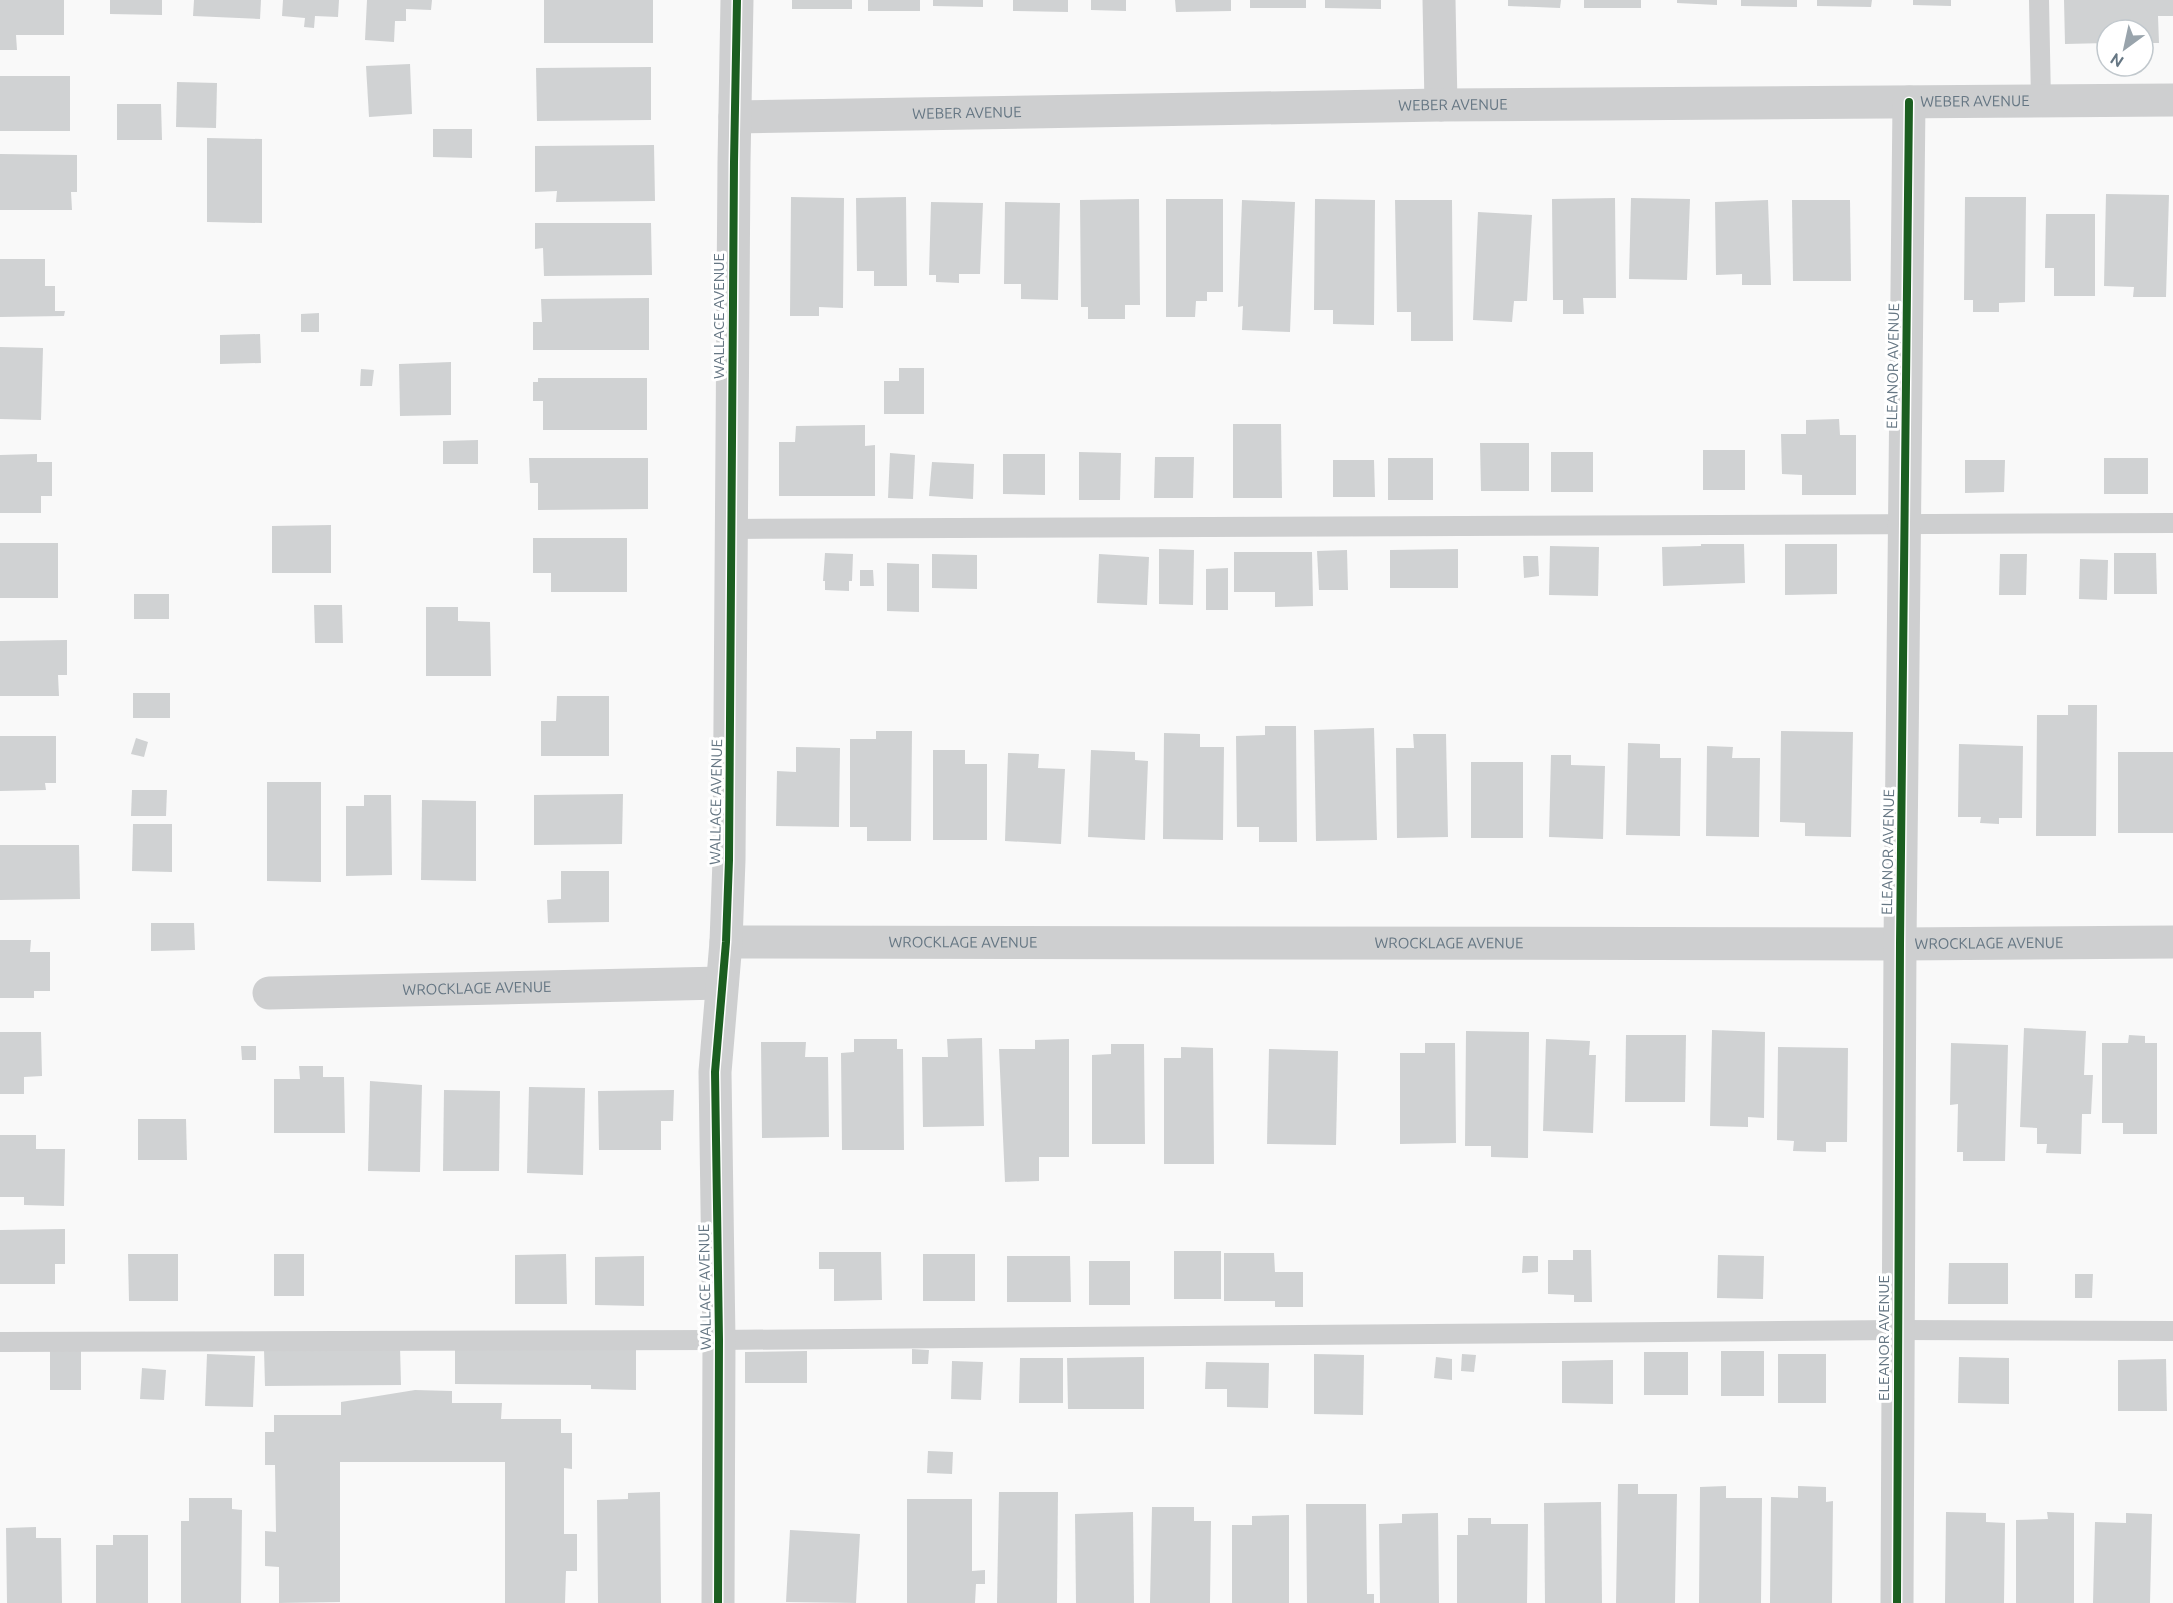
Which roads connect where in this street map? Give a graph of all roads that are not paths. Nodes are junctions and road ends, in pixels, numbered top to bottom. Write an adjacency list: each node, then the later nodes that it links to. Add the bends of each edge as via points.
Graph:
1 (737, 0): 8 (street, WALLACE AVENUE)
2 (1439, 0): 7 (street)
3 (2039, 0): 5 (lane)
4 (2173, 100): 5 (street, WEBER AVENUE)
5 (2041, 101): 6 (street, WEBER AVENUE)
6 (1909, 102): 7 (street, WEBER AVENUE); 10 (street, ELEANOR AVENUE)
7 (1441, 105): 8 (street, WEBER AVENUE)
8 (735, 117): 11 (street, WALLACE AVENUE)
9 (2173, 523): 10 (lane)
10 (1905, 525): 11 (lane); 14 (street, ELEANOR AVENUE)
11 (731, 529): 12 (street, WALLACE AVENUE)
12 (726, 942): 14 (street, WROCKLAGE AVENUE); 15 (street, WALLACE AVENUE)
13 (2173, 942): 14 (street, WROCKLAGE AVENUE)
14 (1900, 944): 17 (street, ELEANOR AVENUE)
15 (722, 983): 16 (street, WROCKLAGE AVENUE); 19 (street, WALLACE AVENUE, via 716,1071)
16 (269, 993)
17 (1898, 1330): 18 (lane); 19 (lane); 22 (street, ELEANOR AVENUE)
18 (2173, 1331)
19 (719, 1340): 20 (lane); 21 (street, WALLACE AVENUE)
20 (0, 1342)
21 (718, 1603)
22 (1897, 1603)

